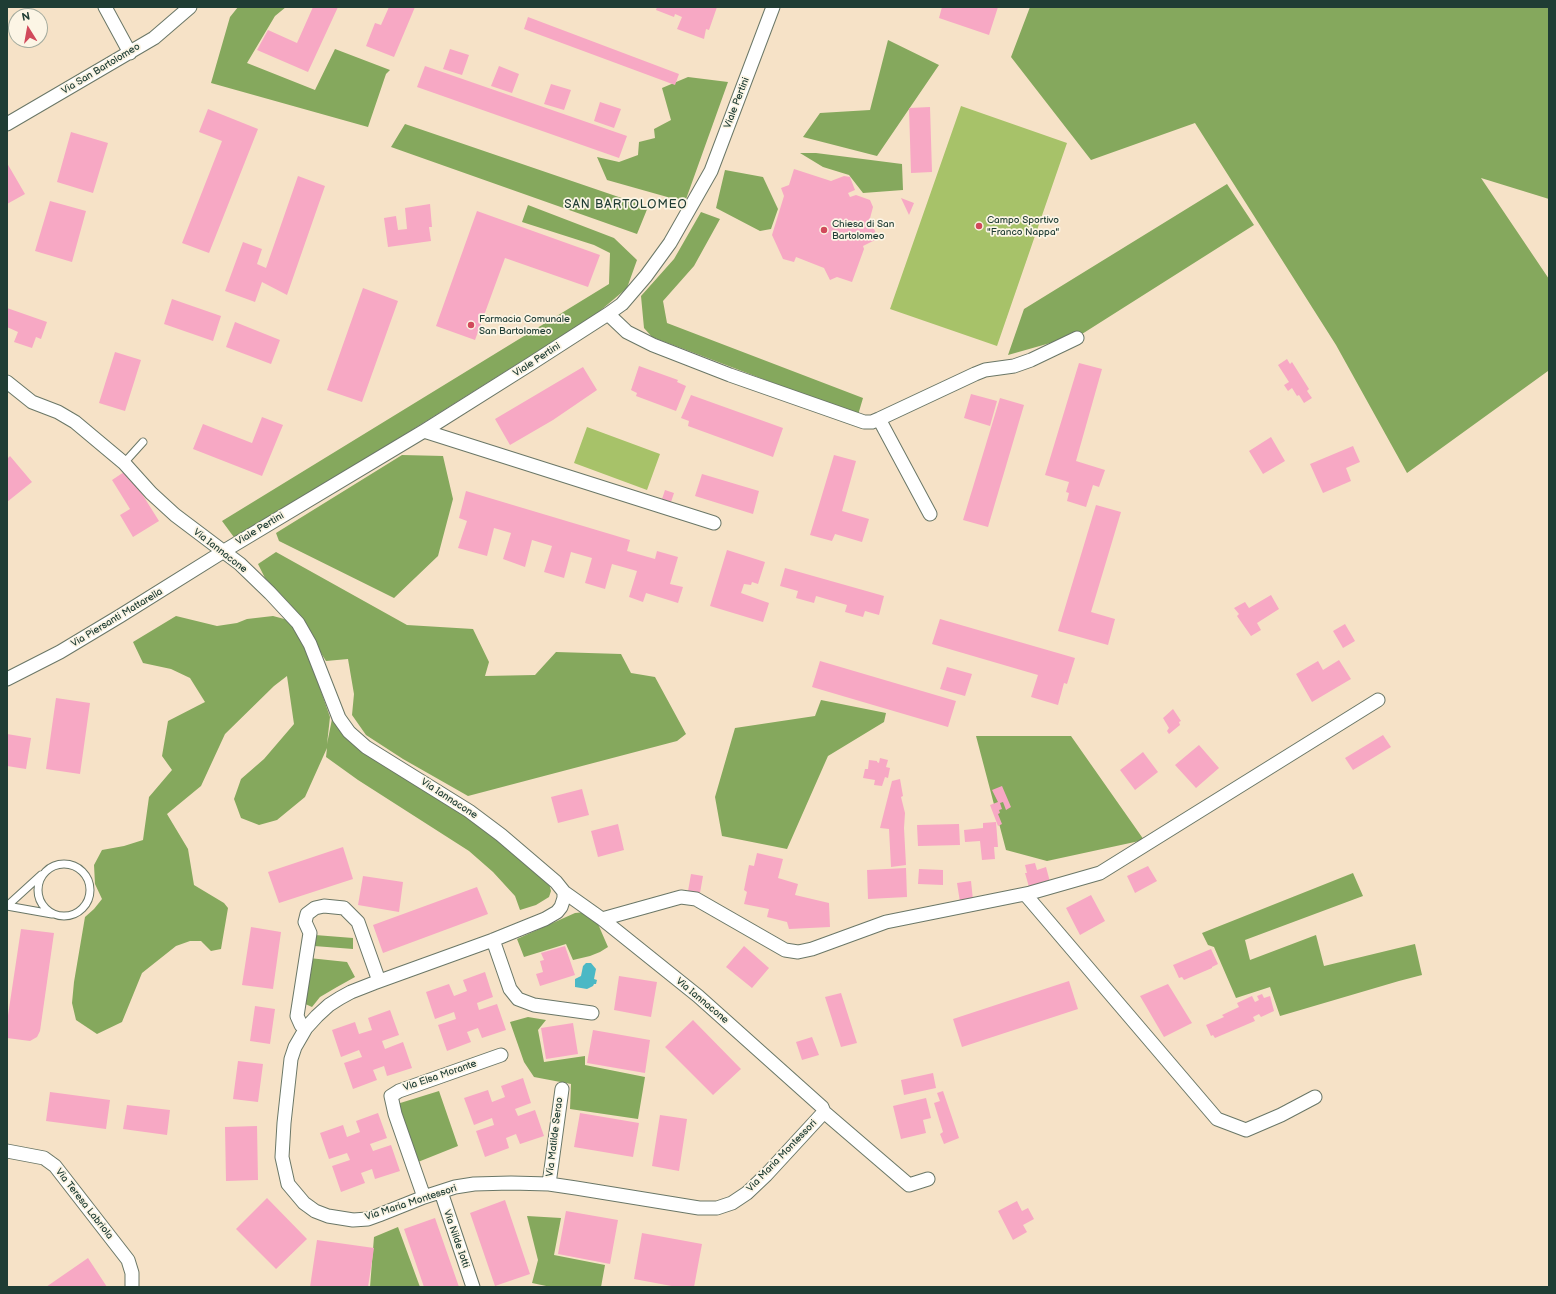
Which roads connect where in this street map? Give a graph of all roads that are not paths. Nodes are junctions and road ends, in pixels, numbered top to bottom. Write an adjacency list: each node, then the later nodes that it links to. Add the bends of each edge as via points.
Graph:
1 (105, 7): 4 (street)
2 (190, 7): 4 (street, Via San Bartolomeo, via 154,38)
3 (773, 7): 6 (street, Viale Pertini, via 711,171 670,243 622,304)
4 (130, 53): 5 (street, Via San Bartolomeo)
5 (7, 124)
6 (608, 314): 9 (street, via 627,332 653,346 864,422); 10 (street, Viale Pertini)
7 (1077, 338): 9 (street, via 1014,366 984,370)
8 (7, 382): 12 (street, Via Iannacone, via 26,399 67,416)
9 (878, 419): 13 (street)
10 (424, 431): 14 (street); 15 (street, Viale Pertini)
11 (143, 442): 12 (lane)
12 (124, 463): 15 (street, Via Iannacone, via 175,515)
13 (930, 514)
14 (714, 523)
15 (224, 551): 16 (street, Via Piersanti Mattarella, via 60,652); 19 (street, Via Iannacone, via 298,623 310,644 339,718 349,732 366,747 469,811 501,835 556,882)
16 (7, 679)
17 (1378, 700): 20 (street, via 1100,873)
18 (45, 872): 21 (lane); 22 (lane, via 40,879 38,896 44,906); 22 (lane, via 59,864 77,866 89,880 91,889 86,906 79,912 70,916)
19 (564, 892): 23 (street, Via Iannacone); 24 (street, Via Maria Montessori, via 557,912)
20 (1025, 894): 23 (street, via 886,922 798,952 785,950 696,899 681,897); 30 (street, via 1216,1119 1246,1130)
21 (7, 906): 22 (lane)
22 (54, 914)
23 (602, 920): 31 (street, Via Iannacone, via 698,996 822,1107)
24 (493, 940): 25 (street, Via Maria Montessori); 26 (street, via 510,989 518,999 534,1005)
25 (379, 981): 27 (street, Via Maria Montessori, via 340,998); 27 (street, via 358,922 344,908 315,908 307,914 305,922 310,933 297,1016 301,1025)
26 (592, 1013)
27 (306, 1028): 36 (street, Via Maria Montessori, via 295,1048 289,1071 282,1157 288,1184 304,1203 315,1211 353,1220 368,1219)
28 (501, 1055): 36 (street, Via Elsa Morante, via 390,1096)
29 (562, 1089): 34 (street, Via Matilde Serao)
30 (1316, 1097)
31 (824, 1112): 33 (street, Via Iannacone, via 909,1185); 34 (street, Via Maria Montessori, via 752,1189 736,1201 722,1207 699,1208)
32 (7, 1151): 37 (street, Via Teresa Labriola, via 44,1158 55,1166 128,1260 132,1272)
33 (928, 1179)
34 (549, 1184): 35 (street, Via Maria Montessori, via 493,1183)
35 (440, 1192): 36 (street, Via Maria Montessori); 38 (street, Via Nilde Iotti)
36 (424, 1197)
37 (132, 1287)
38 (473, 1287)

